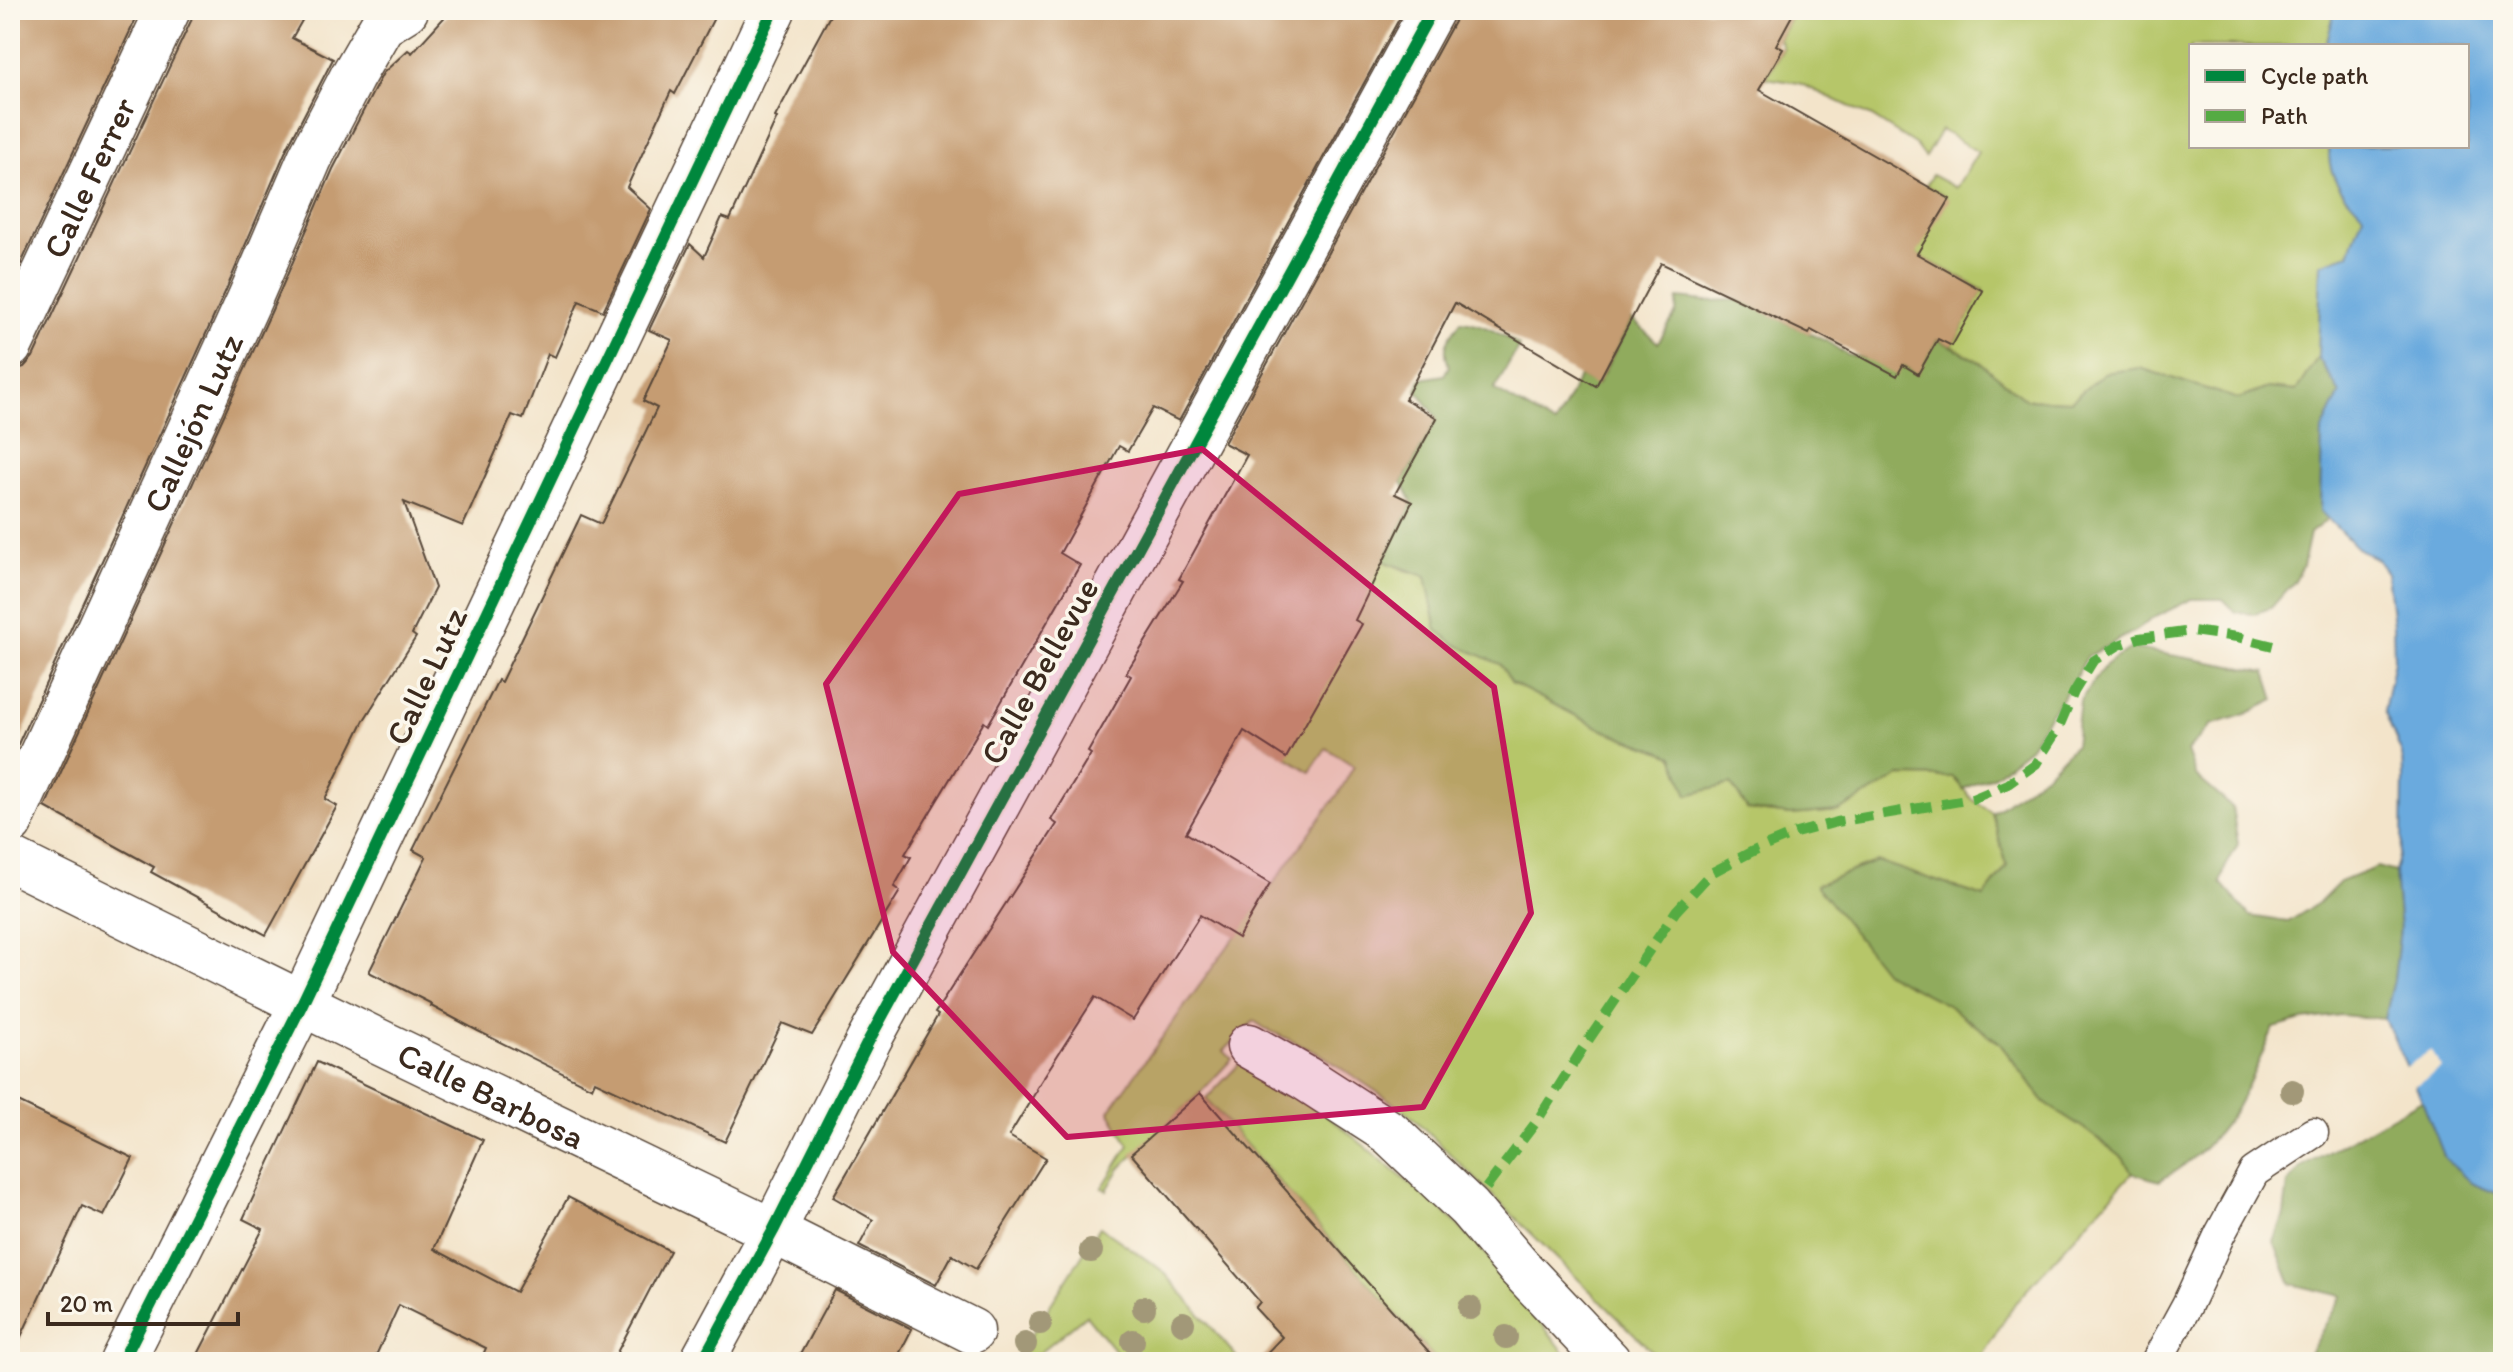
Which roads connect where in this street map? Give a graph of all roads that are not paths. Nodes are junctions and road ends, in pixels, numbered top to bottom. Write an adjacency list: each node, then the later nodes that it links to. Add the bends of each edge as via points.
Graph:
1 (168, 10): 5 (street, Calle Ferrer)
2 (773, 10): 8 (street, Calle Lutz)
3 (1432, 10): 11 (street, Calle Bellevue, via 869,1040)
4 (380, 15): 6 (street, Callejón Lutz, via 310,158)
5 (10, 346)
6 (10, 823)
7 (10, 859): 8 (street, Calle Barbosa)
8 (302, 1004): 11 (street, Calle Barbosa); 13 (street, Calle Lutz)
9 (1249, 1046): 15 (street, via 1390,1133 1469,1208)
10 (2313, 1133): 16 (lane, via 2254,1172)
11 (773, 1231): 12 (street, Calle Barbosa); 14 (street, Calle Bellevue)
12 (972, 1331)
13 (122, 1362)
14 (702, 1362)
15 (1609, 1362)
16 (2156, 1362)

